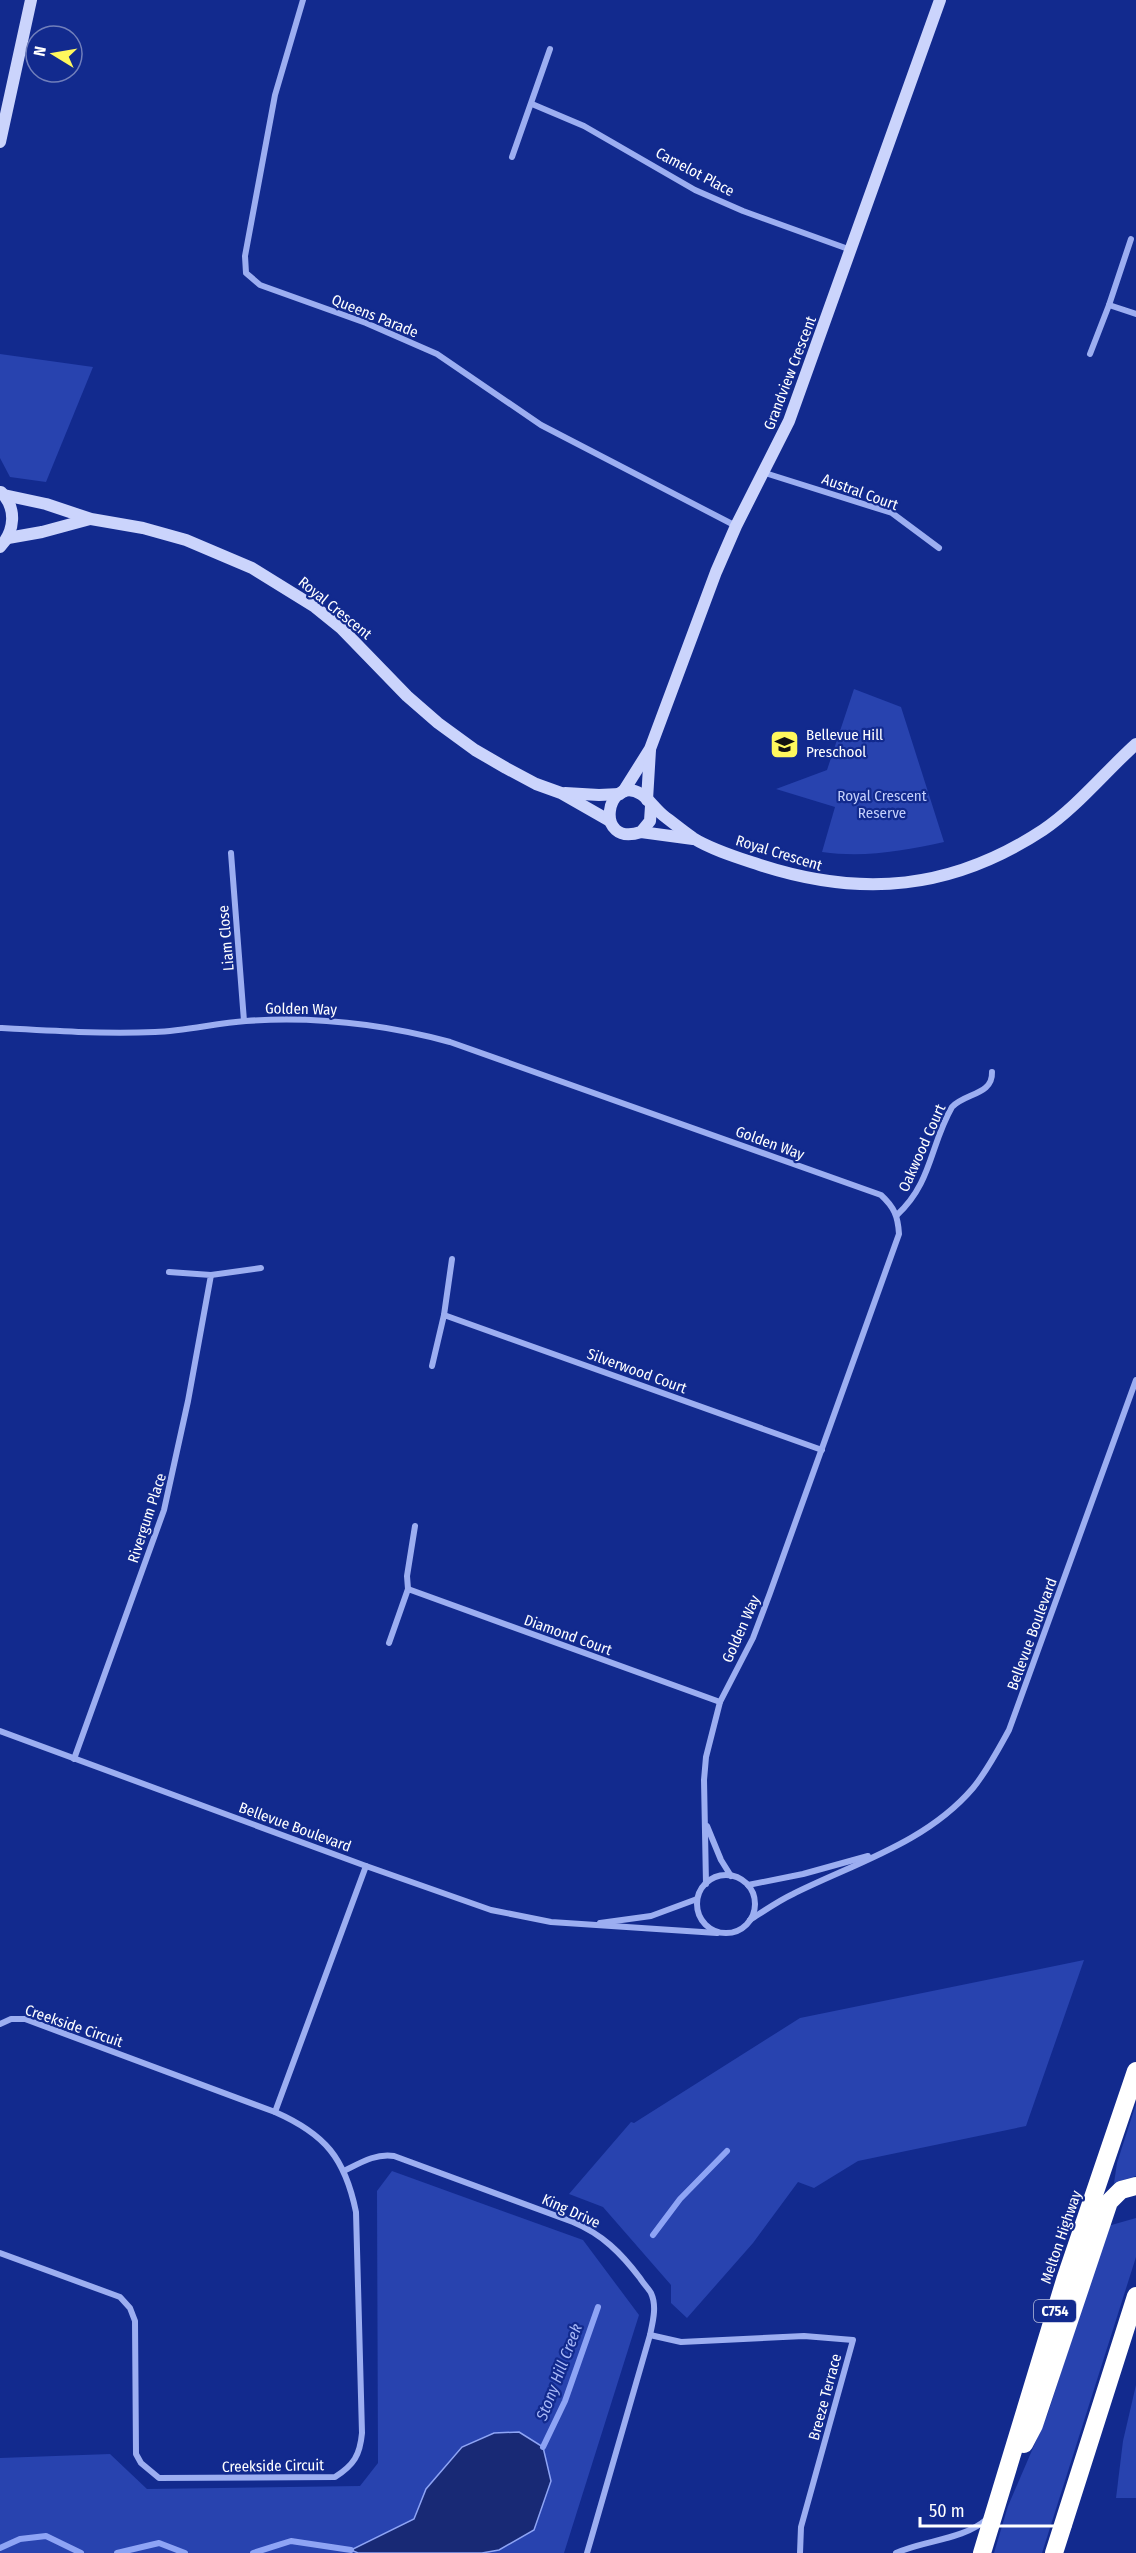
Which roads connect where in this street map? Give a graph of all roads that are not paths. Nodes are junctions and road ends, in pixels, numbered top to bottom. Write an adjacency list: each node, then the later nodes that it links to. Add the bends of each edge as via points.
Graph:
1 (32, 0): 6 (street)
2 (303, 0): 16 (street, Queens Parade, via 275,95 245,256 246,273 260,285 366,323 437,354 541,425)
3 (940, 0): 9 (street, Grandview Crescent)
4 (550, 49): 5 (street)
5 (532, 104): 7 (street); 9 (street, Camelot Place, via 584,126 695,190)
6 (0, 142)
7 (512, 158)
8 (1131, 239): 10 (street)
9 (851, 250): 13 (street, Grandview Crescent, via 789,421)
10 (1109, 305): 11 (street); 12 (street)
11 (1136, 314)
12 (1090, 354)
13 (765, 473): 16 (street, Grandview Crescent); 18 (street, Austral Court, via 892,513)
14 (2, 493): 15 (street, Royal Crescent); 17 (street, via 13,516)
15 (92, 519): 17 (street, Royal Crescent); 21 (street, Royal Crescent, via 186,540 280,584 341,628 438,723 506,768)
16 (736, 526): 20 (street, Grandview Crescent)
17 (2, 545)
18 (939, 549)
19 (1136, 744): 26 (street, Royal Crescent, via 1045,829 1006,853 943,876 907,883 826,883 792,876)
20 (650, 749): 22 (street, Grandview Crescent); 23 (street, Grandview Crescent)
21 (561, 793): 22 (street, Royal Crescent); 24 (street, Royal Crescent)
22 (622, 793): 23 (street, via 635,792); 24 (street, via 609,806)
23 (649, 803): 25 (street, via 650,821); 26 (street, Royal Crescent)
24 (610, 821): 25 (street, via 626,835)
25 (640, 832): 26 (street, Royal Crescent)
26 (694, 839)
27 (231, 853): 28 (street, Liam Close)
28 (244, 1021): 29 (street, Golden Way, via 159,1032); 31 (street, Golden Way, via 334,1020 406,1030 450,1042 881,1195)
29 (0, 1028)
30 (992, 1072): 31 (street, Oakwood Court, via 989,1086 952,1107 921,1187)
31 (897, 1215): 39 (street, Golden Way, via 899,1234)
32 (452, 1259): 36 (street)
33 (261, 1268): 35 (street)
34 (169, 1272): 35 (street)
35 (211, 1275): 45 (street, Rivergum Place, via 164,1510)
36 (444, 1315): 37 (street); 39 (street, Silverwood Court)
37 (432, 1366)
38 (1136, 1380): 47 (street, Bellevue Boulevard, via 1010,1730 973,1788 952,1809 931,1826)
39 (822, 1450): 43 (street, Golden Way, via 753,1638)
40 (415, 1526): 41 (street)
41 (408, 1589): 42 (street); 43 (street, Diamond Court)
42 (389, 1643)
43 (720, 1702): 46 (street, Golden Way, via 706,1757)
44 (0, 1731): 45 (street, Bellevue Boulevard)
45 (74, 1759): 48 (street, Bellevue Boulevard)
46 (705, 1819): 49 (street, Golden Way); 50 (street, Golden Way)
47 (886, 1851): 51 (street, Bellevue Boulevard); 53 (street, Bellevue Boulevard, via 793,1894)
48 (366, 1866): 54 (street, Bellevue Boulevard, via 491,1910 523,1918); 58 (street)
49 (731, 1876): 50 (street, via 722,1875); 51 (street)
50 (706, 1884): 52 (street)
51 (748, 1885): 53 (street, via 755,1902)
52 (697, 1899): 54 (street, Bellevue Boulevard, via 651,1916); 55 (street, via 699,1916)
53 (750, 1920): 55 (street, via 736,1932)
54 (588, 1925): 55 (street, Bellevue Boulevard)
55 (717, 1932)
56 (0, 2024): 58 (street, Creekside Circuit, via 24,2019)
57 (1136, 2071): 64 (highway, Melton Highway / C754, via 1065,2280)
58 (275, 2112): 59 (street, Creekside Circuit, via 304,2124 320,2138)
59 (344, 2171): 61 (street, Creekside Circuit, via 356,2212 362,2433 356,2460 335,2477 173,2480 149,2472 136,2454 134,2439 135,2321 130,2308 120,2297); 63 (street, King Drive, via 383,2154 394,2156 592,2230 626,2260 651,2293 654,2316)
60 (1136, 2186): 64 (highway, via 1121,2190 1109,2202 1034,2425)
61 (0, 2253)
62 (1136, 2296): 70 (highway)
63 (650, 2335): 66 (street, King Drive); 67 (street, Breeze Terrace, via 681,2342 804,2336 853,2340 801,2527)
64 (1000, 2494): 65 (highway, Melton Highway / C754)
65 (993, 2514): 68 (street, via 967,2532); 69 (highway, Melton Highway / C754)
66 (587, 2553)
67 (800, 2553)
68 (896, 2553)
69 (982, 2553)
70 (1054, 2553)

